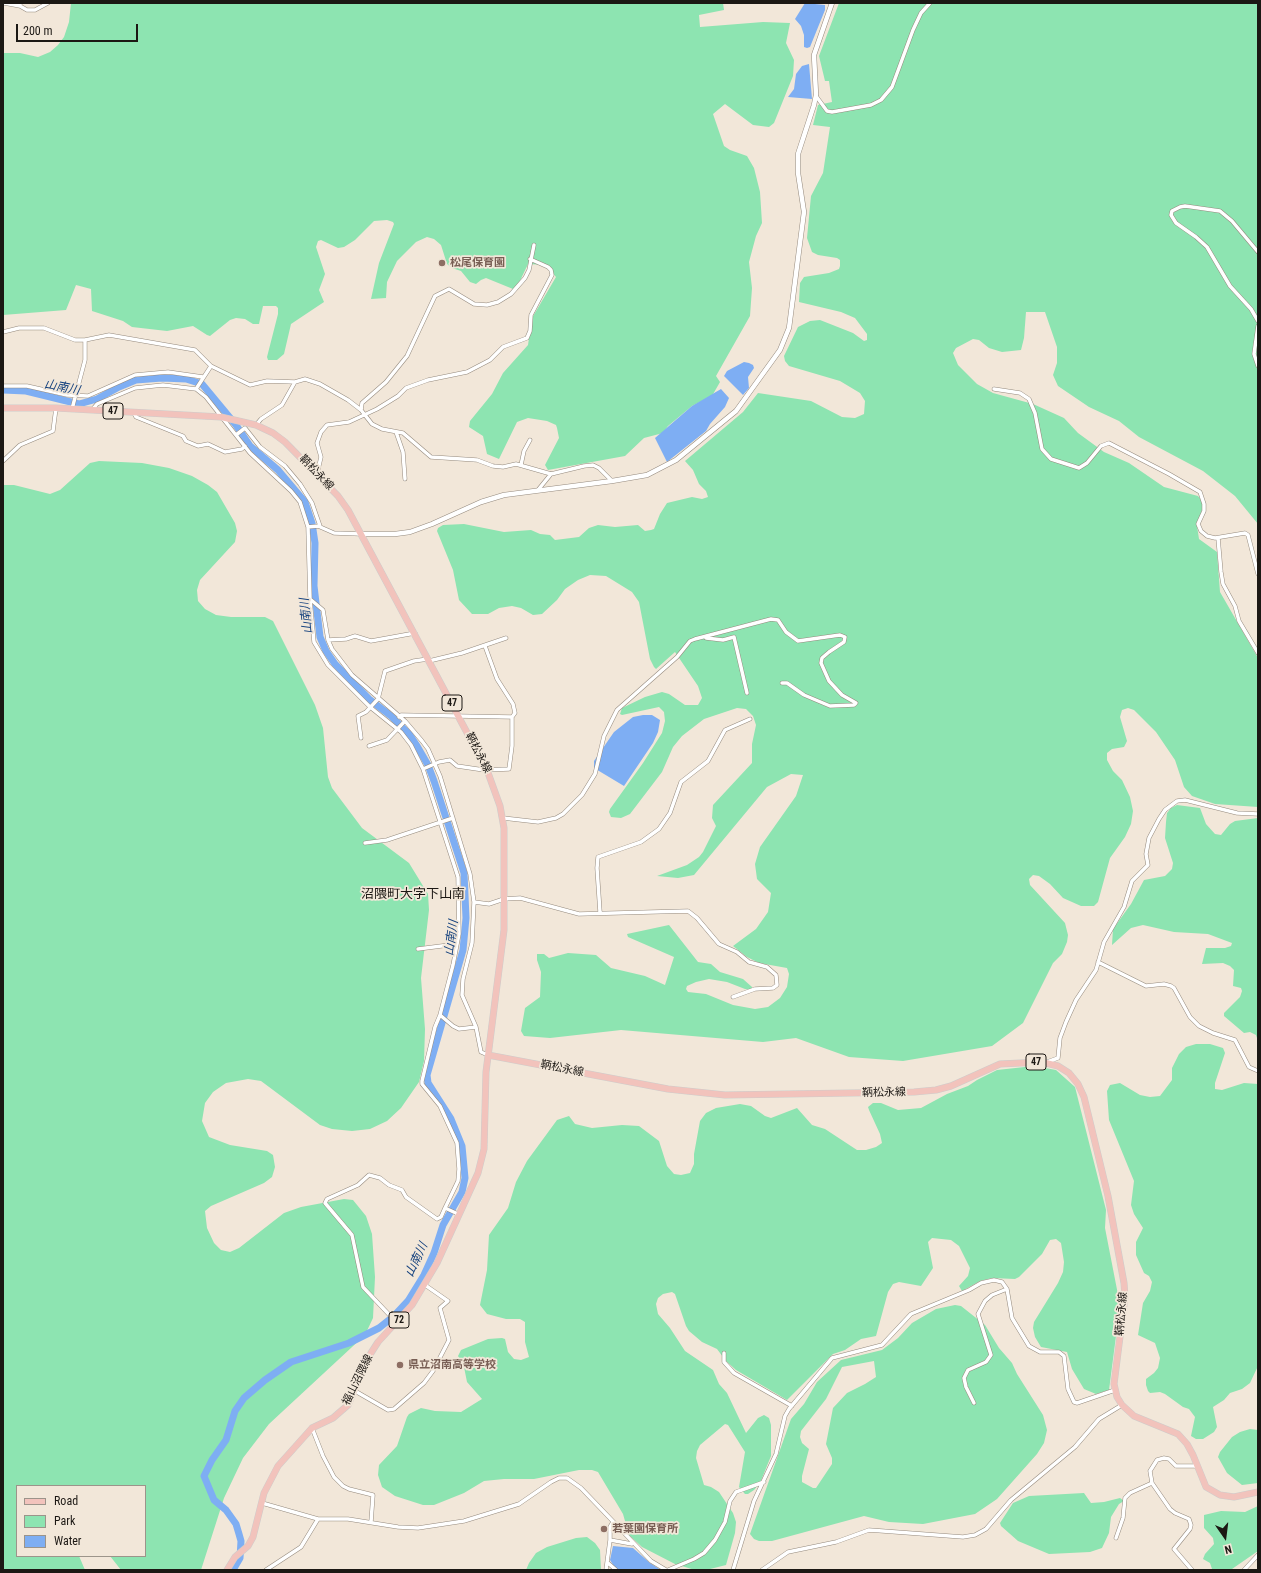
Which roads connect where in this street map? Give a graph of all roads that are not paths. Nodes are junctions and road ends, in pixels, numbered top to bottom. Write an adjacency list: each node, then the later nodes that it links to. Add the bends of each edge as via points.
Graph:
1 (4, 3): 5 (street)
2 (48, 3): 5 (street, via 34,10 27,10)
3 (832, 3): 6 (street, via 814,55)
4 (930, 3): 6 (street, via 921,13 913,30 892,87 881,100 871,105 832,112 827,111)
5 (20, 5)
6 (816, 95): 40 (street, via 798,154 804,212 789,328 780,350 736,411 676,460 647,475)
7 (534, 244): 9 (street)
8 (1258, 252): 10 (street, via 1232,221 1220,211 1185,206 1172,211 1171,216 1176,223 1207,247 1230,286 1251,309)
9 (530, 259): 26 (street, via 529,270 522,282 498,302 487,305 474,304 449,289 435,296 407,356 386,382 362,403); 28 (street, via 548,267 552,275 531,315 527,338 503,347 490,360 467,372 428,380 406,388 398,396)
10 (1258, 322)
11 (1258, 326): 15 (street, via 1254,354)
12 (3, 332): 13 (street, via 19,328 44,328 75,340)
13 (85, 340): 14 (street, via 109,335 195,350); 21 (street, via 85,360)
14 (210, 366): 16 (street); 17 (street, via 250,385 267,381)
15 (1258, 366)
16 (202, 378): 19 (street); 21 (street, via 168,372 146,373 129,376 88,396)
17 (295, 382): 26 (street, via 305,379 320,384); 30 (street, via 282,405)
18 (3, 386): 21 (street, via 27,386)
19 (197, 388): 25 (street, via 163,385 135,388 97,404); 29 (street)
20 (994, 389): 45 (street, via 1020,393 1029,399 1036,413 1042,449 1051,459 1079,468 1087,463 1101,446 1109,443 1200,492 1204,504 1199,527 1207,536)
21 (74, 396): 24 (street)
22 (3, 408): 23 (main road, 鞆松永線 / 47)
23 (56, 408): 24 (main road, 鞆松永線 / 47); 35 (street, via 53,432 20,445)
24 (72, 408): 25 (main road, 鞆松永線 / 47)
25 (92, 410): 27 (main road, 鞆松永線 / 47)
26 (361, 410): 28 (street)
27 (134, 413): 29 (main road, 鞆松永線 / 47); 34 (street, via 136,417 183,436 186,441 198,446 208,444 225,452 242,449)
28 (364, 414): 31 (street, via 372,424); 37 (street, via 343,424 327,425 321,432 317,443 321,457)
29 (222, 418): 30 (main road, 鞆松永線 / 47); 32 (street)
30 (256, 425): 37 (main road, 鞆松永線 / 47, via 285,442)
31 (396, 432): 36 (street, via 403,433 431,457 476,460 503,467); 39 (street, via 403,452)
32 (237, 435): 34 (street); 42 (street, via 245,428 260,448 285,466 312,503)
33 (530, 440): 36 (street)
34 (245, 446): 43 (street, via 300,502)
35 (3, 460)
36 (521, 465): 38 (street)
37 (317, 474): 44 (main road, 鞆松永線 / 47, via 341,501)
38 (551, 474): 40 (street, via 593,465); 41 (street)
39 (405, 479)
40 (612, 481): 41 (street)
41 (538, 490): 44 (street, via 493,497 410,532)
42 (319, 526): 43 (street); 44 (street, via 334,532)
43 (309, 527): 47 (street)
44 (362, 534): 48 (main road, 鞆松永線 / 47)
45 (1218, 538): 46 (street, via 1244,533 1248,536); 53 (street, via 1224,584 1239,621)
46 (1258, 574)
47 (310, 600): 51 (street, via 323,610); 58 (street, via 314,642 328,665)
48 (414, 633): 51 (street, via 371,641 355,636); 54 (main road, 鞆松永線 / 47)
49 (506, 638): 52 (street)
50 (701, 638): 55 (street, via 771,619 778,620 786,632 798,640 840,635 845,637 844,642 822,658 821,663 829,681 842,695 856,703 854,705 830,706 804,695 787,683); 56 (street, via 723,640 734,637); 71 (street, via 690,641 677,657 617,710 604,736 595,774 582,795 563,814 538,822)
51 (328, 640): 57 (street, via 348,670)
52 (485, 646): 54 (street); 61 (street, via 497,679 514,704 515,713)
53 (1258, 654)
54 (429, 660): 57 (street, via 414,661 385,671); 59 (main road, 鞆松永線 / 47)
55 (782, 683)
56 (747, 693)
57 (377, 700): 58 (street); 60 (street)
58 (371, 706): 64 (street); 65 (street, via 358,716)
59 (459, 716): 60 (street); 61 (street); 69 (main road, 鞆松永線 / 47)
60 (399, 717): 63 (street)
61 (512, 717): 69 (street, via 509,769)
62 (750, 719): 77 (street, via 725,730 708,761 681,782 668,817 659,829 641,842 598,857)
63 (403, 722): 64 (street); 67 (street, via 428,749)
64 (398, 728): 66 (street, via 387,740); 68 (street, via 411,745)
65 (361, 738)
66 (369, 746)
67 (434, 764): 68 (street); 69 (street, via 450,760 457,766); 72 (street)
68 (423, 769): 73 (street)
69 (487, 770): 71 (main road, 鞆松永線 / 47, via 496,791)
70 (1258, 814): 80 (street, via 1237,813 1185,800 1177,801 1165,810 1149,838 1146,854 1148,866 1132,881 1124,907 1104,942)
71 (502, 818): 75 (main road, 鞆松永線 / 47)
72 (452, 819): 73 (street); 76 (street, via 470,874)
73 (441, 823): 74 (street, via 387,840); 78 (street, via 458,877 460,902)
74 (365, 843)
75 (504, 899): 76 (street, via 489,904); 77 (street, via 520,898 579,914); 84 (main road, 鞆松永線 / 47, via 500,965)
76 (474, 902): 83 (street, via 472,943 461,988)
77 (600, 912): 81 (street, via 683,910 692,913 719,944 737,952 749,962 767,967 776,975 777,985 773,988 755,989)
78 (457, 944): 79 (street); 82 (street)
79 (418, 949)
80 (1098, 962): 85 (street, via 1066,1022 1060,1038 1058,1058); 86 (street, via 1146,986 1164,984 1174,988 1190,1017 1199,1026 1235,1040 1249,1067)
81 (733, 997)
82 (441, 1015): 83 (street, via 459,1029); 87 (street, via 434,1027 422,1084 440,1106 457,1143 458,1181)
83 (476, 1027): 84 (street, via 481,1052)
84 (488, 1055): 85 (main road, 鞆松永線 / 47, via 668,1089 725,1095 936,1090 1000,1064); 88 (main road, 福山沼隈線 / 72, via 484,1148 478,1173)
85 (1044, 1063): 93 (main road, 鞆松永線 / 47, via 1058,1066 1069,1073 1078,1084 1084,1097 1108,1196 1125,1297 1114,1384)
86 (1258, 1071)
87 (446, 1209): 88 (street); 91 (street, via 437,1219 406,1197 402,1190 369,1175 358,1185 327,1199 325,1203 352,1235 363,1287)
88 (456, 1213): 89 (main road, 福山沼隈線 / 72, via 437,1263)
89 (424, 1285): 91 (main road, 福山沼隈線 / 72, via 412,1305); 94 (street, via 448,1301 440,1308 449,1340 433,1371 424,1383 394,1409 388,1410)
90 (1007, 1289): 93 (street, via 1012,1318 1029,1346 1040,1352 1059,1352 1064,1356 1068,1389 1074,1402); 95 (street, via 985,1301 978,1314 991,1355 989,1360 968,1370 964,1378); 97 (street, via 1002,1282 994,1280 981,1283 910,1314 882,1345 832,1358)
91 (396, 1322): 94 (main road, 福山沼隈線 / 72, via 371,1353)
92 (724, 1354): 97 (street, via 724,1362 734,1373)
93 (1116, 1390): 96 (main road, 鞆松永線 / 47)
94 (355, 1391): 98 (main road, 福山沼隈線 / 72, via 342,1412)
95 (974, 1403)
96 (1122, 1405): 99 (main road, 鞆松永線 / 47, via 1134,1416 1178,1434 1187,1444); 118 (street, via 1099,1419 1075,1447 1011,1500 986,1529 975,1535 870,1530 836,1542 788,1552)
97 (792, 1406): 100 (street, via 785,1416 776,1454)
98 (312, 1428): 103 (main road, 福山沼隈線 / 72, via 278,1466 270,1479); 105 (street, via 334,1477 349,1489 373,1495)
99 (1196, 1466): 101 (street, via 1176,1466 1169,1460 1158,1460 1150,1471); 102 (main road, 鞆松永線 / 47, via 1206,1487 1220,1495 1234,1497)
100 (764, 1482): 116 (street, via 736,1492 730,1501 725,1522 704,1553); 117 (street, via 754,1501)
101 (1152, 1483): 107 (street, via 1125,1498); 119 (street, via 1170,1509 1189,1520 1190,1529 1174,1549)
102 (1258, 1492)
103 (262, 1504): 104 (street); 112 (main road, 福山沼隈線 / 72, via 253,1537)
104 (318, 1519): 105 (street); 113 (street, via 301,1547)
105 (371, 1522): 106 (street, via 418,1528 464,1521 520,1504 559,1478 567,1478)
106 (613, 1522): 108 (street, via 610,1527); 109 (street)
107 (1116, 1538)
108 (610, 1540): 109 (street); 111 (street)
109 (633, 1544): 116 (street, via 651,1561)
110 (1258, 1555): 120 (street)
111 (608, 1563): 114 (street); 115 (street)
112 (227, 1570)
113 (266, 1570)
114 (606, 1570)
115 (616, 1570)
116 (667, 1570)
117 (733, 1570)
118 (762, 1570)
119 (1192, 1570)
120 (1244, 1570)

